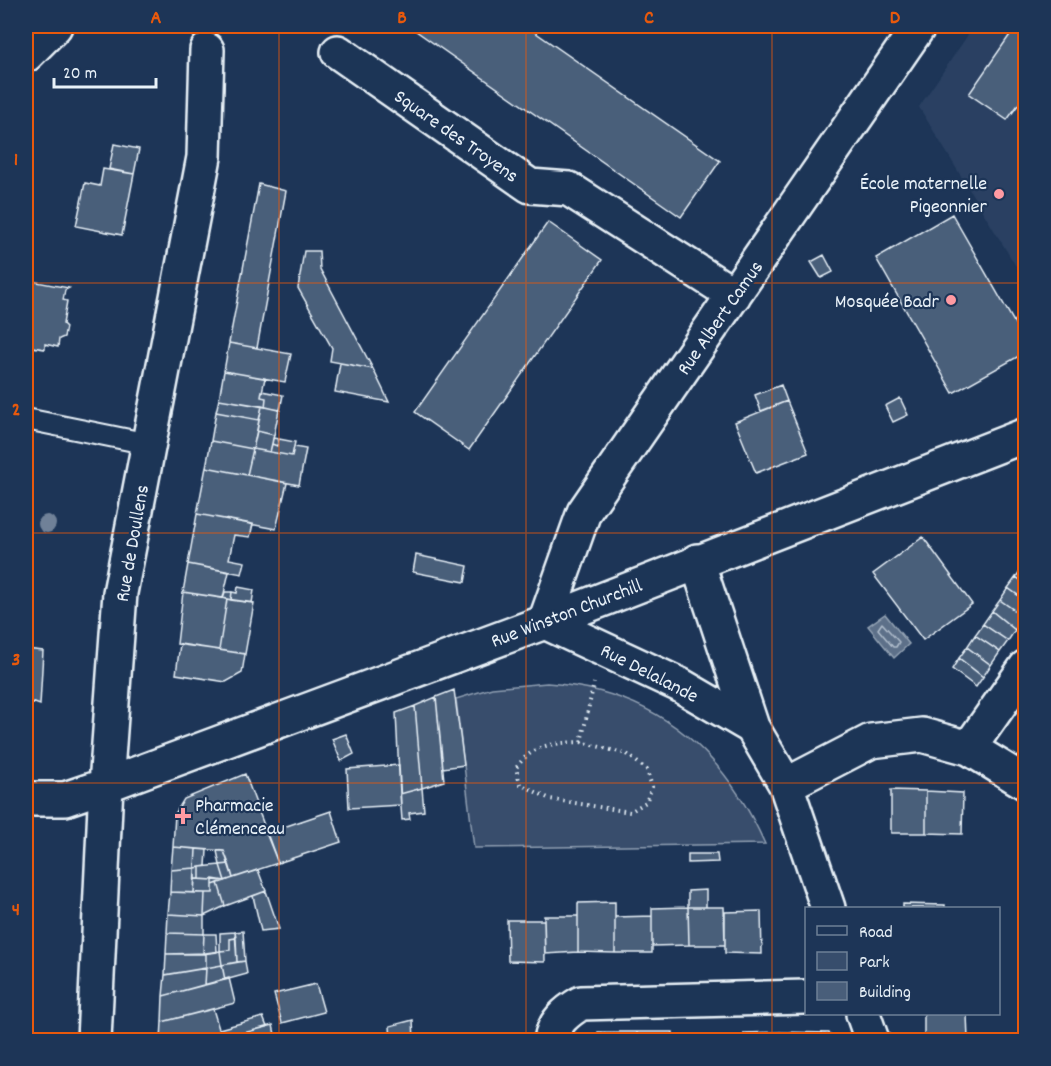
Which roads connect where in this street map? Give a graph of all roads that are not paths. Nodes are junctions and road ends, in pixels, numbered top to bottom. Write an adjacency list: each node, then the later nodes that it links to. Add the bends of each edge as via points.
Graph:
1 (55, 26): 5 (street)
2 (919, 26): 6 (street, Rue Albert Camus)
3 (207, 50): 9 (street, Rue de Doullens, via 204,157)
4 (338, 52): 6 (street, Square des Troyens, via 530,186 569,189)
5 (26, 55)
6 (734, 295): 11 (street, Rue Albert Camus, via 584,512)
7 (26, 419): 9 (lane)
8 (1026, 435): 10 (street, Rue Winston Churchill)
9 (149, 444): 16 (street, Rue de Doullens, via 120,593)
10 (697, 561): 11 (street, Rue Winston Churchill); 13 (street)
11 (544, 622): 13 (street, Rue Delalande, via 680,685); 16 (street, Rue Winston Churchill)
12 (1026, 667): 14 (street)
13 (752, 728): 17 (street)
14 (969, 748): 15 (street); 17 (street, via 922,735 871,741)
15 (1026, 783)
16 (106, 785): 18 (street, Rue Winston Churchill, via 65,799); 23 (street, Rue de Doullens)
17 (786, 785): 19 (street)
18 (26, 799)
19 (827, 907)
20 (805, 997): 22 (street, via 581,1003)
21 (863, 1015): 24 (street)
22 (557, 1027)
23 (94, 1041)
24 (872, 1041)

